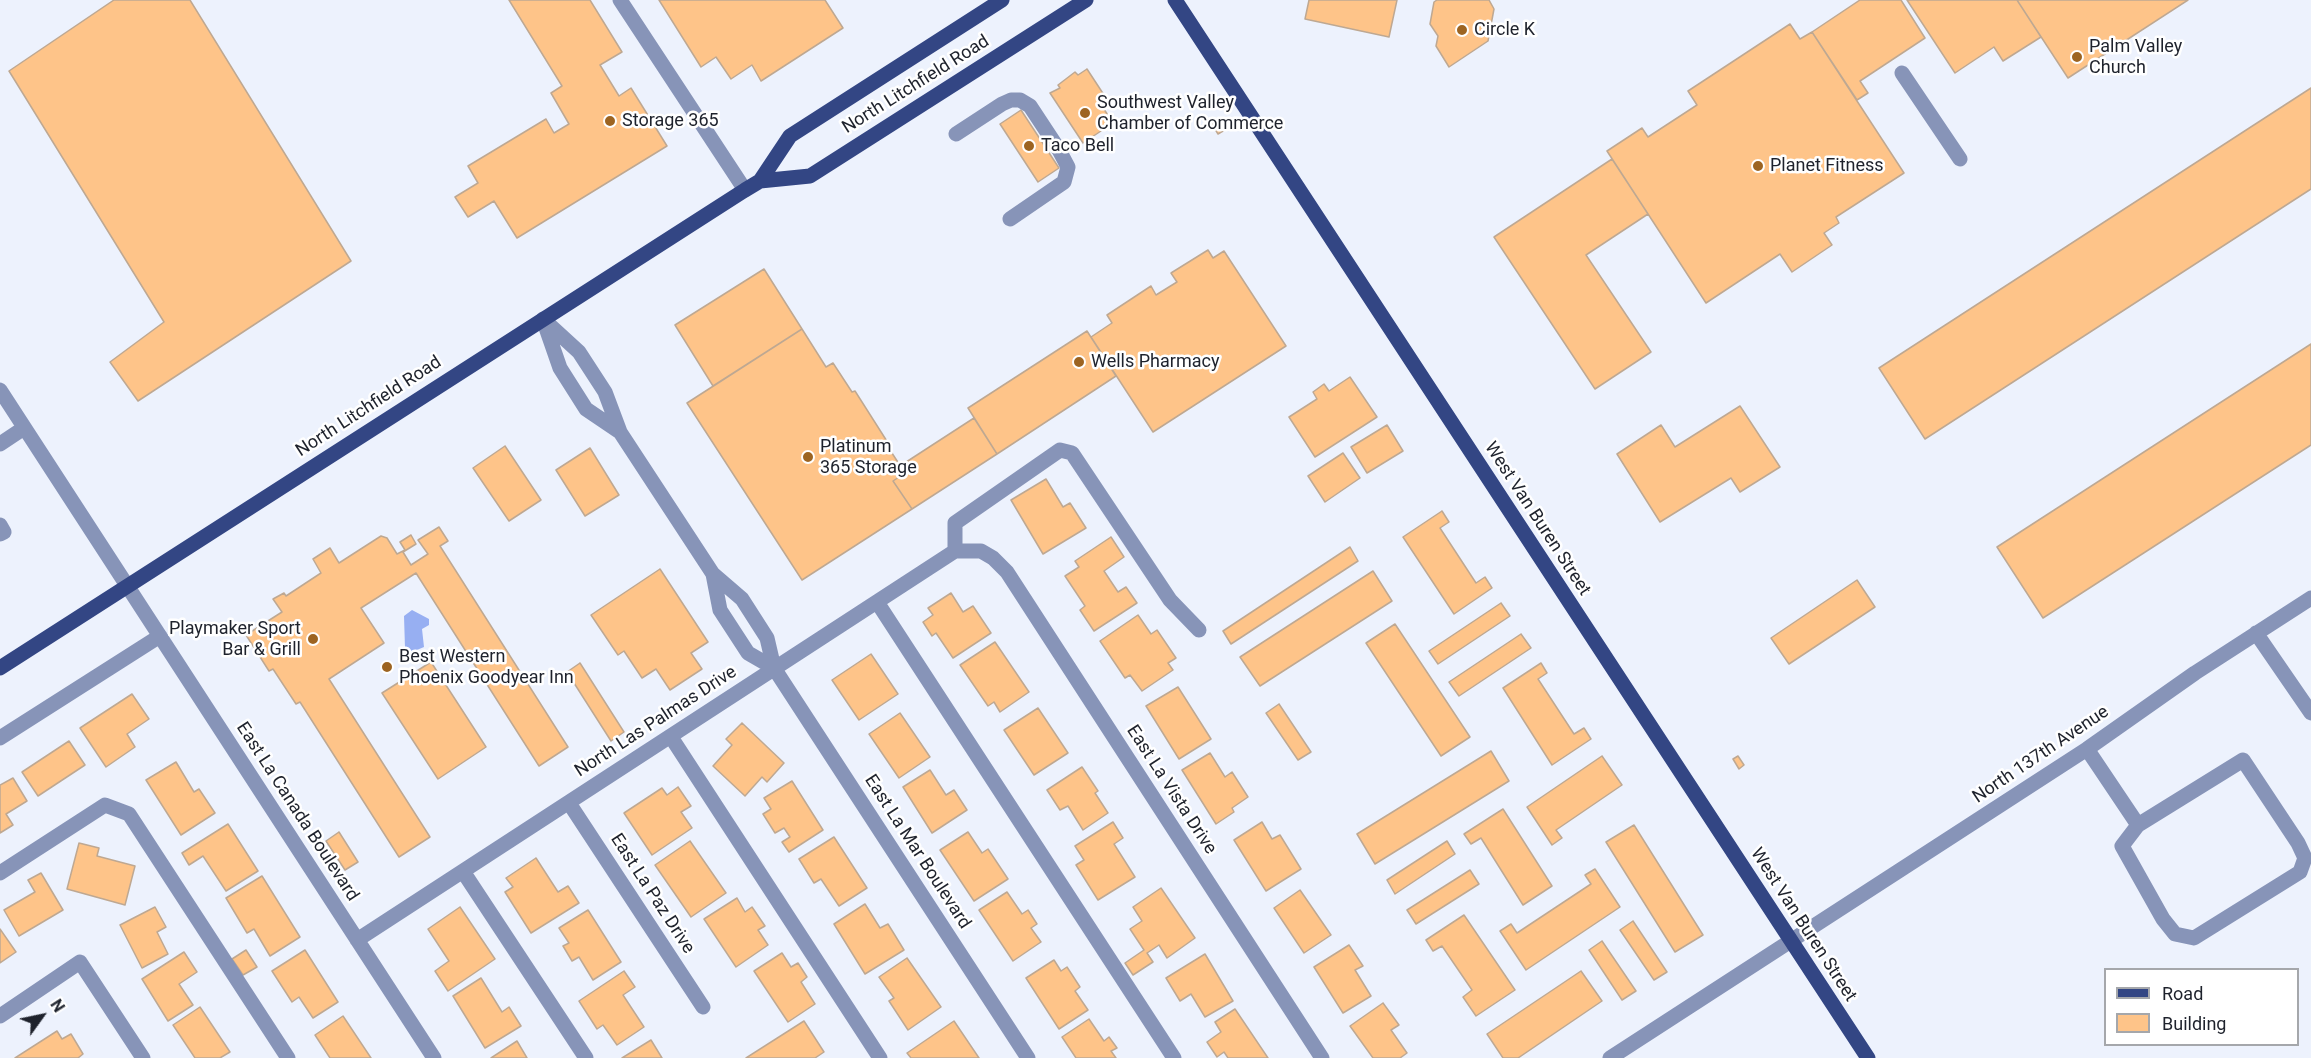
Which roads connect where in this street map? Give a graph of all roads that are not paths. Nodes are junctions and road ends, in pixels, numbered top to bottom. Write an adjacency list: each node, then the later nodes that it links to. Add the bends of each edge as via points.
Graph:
1 (620, 0): 9 (street)
2 (1002, 0): 8 (main road, North Litchfield Road, via 790,136)
3 (1086, 0): 8 (main road, North Litchfield Road, via 810,176)
4 (1175, 0): 37 (main road, West Van Buren Street)
5 (1902, 73): 7 (street)
6 (956, 134): 10 (street, via 1002,104 1020,100 1030,106 1059,150 1068,167 1064,182)
7 (1960, 159)
8 (760, 181): 9 (main road, North Litchfield Road)
9 (745, 190): 11 (main road, North Litchfield Road)
10 (1010, 219)
11 (543, 319): 14 (street, East La Mar Boulevard, via 579,352 606,392); 14 (street, East La Mar Boulevard, via 560,368 586,409); 20 (main road, North Litchfield Road)
12 (0, 390): 13 (street, East La Canada Boulevard)
13 (24, 428): 15 (street); 20 (street, East La Canada Boulevard)
14 (620, 432): 19 (street, East La Mar Boulevard)
15 (0, 444)
16 (0, 525): 17 (street, via 4,531)
17 (0, 534)
18 (956, 551): 22 (street, North Las Palmas Drive); 23 (street, via 955,523 1060,450 1072,453 1170,600); 48 (street, East La Vista Drive, via 981,551 1007,572)
19 (714, 574): 27 (street, East La Mar Boulevard, via 742,599 767,638); 27 (street, East La Mar Boulevard, via 720,610 748,652)
20 (126, 587): 25 (street, East La Canada Boulevard); 26 (main road, North Litchfield Road)
21 (2311, 598): 24 (street, North 137th Avenue)
22 (877, 602): 27 (street, North Las Palmas Drive); 47 (street)
23 (1199, 630)
24 (2256, 633): 28 (street); 31 (street, North 137th Avenue)
25 (160, 636): 30 (street); 36 (street, East La Canada Boulevard)
26 (0, 668)
27 (774, 668): 29 (street, North Las Palmas Drive); 46 (street, East La Mar Boulevard)
28 (2310, 709)
29 (671, 736): 32 (street, North Las Palmas Drive); 45 (street)
30 (0, 738)
31 (2087, 749): 33 (street); 37 (street, North 137th Avenue)
32 (569, 803): 35 (street, North Las Palmas Drive); 38 (street, East La Paz Drive)
33 (2138, 825): 33 (street, via 2122,846 2163,919 2175,934 2194,939 2300,872 2304,858 2243,760)
34 (0, 873): 42 (street, via 105,806 129,814)
35 (464, 873): 36 (street, North Las Palmas Drive); 44 (street)
36 (357, 940): 43 (street, East La Canada Boulevard)
37 (1791, 942): 40 (street, North 137th Avenue); 49 (main road, West Van Buren Street)
38 (703, 1007)
39 (0, 1016): 41 (street, via 80,962)
40 (1617, 1056)
41 (143, 1058)
42 (288, 1058)
43 (434, 1058)
44 (586, 1058)
45 (880, 1058)
46 (1028, 1058)
47 (1174, 1058)
48 (1322, 1058)
49 (1868, 1058)

